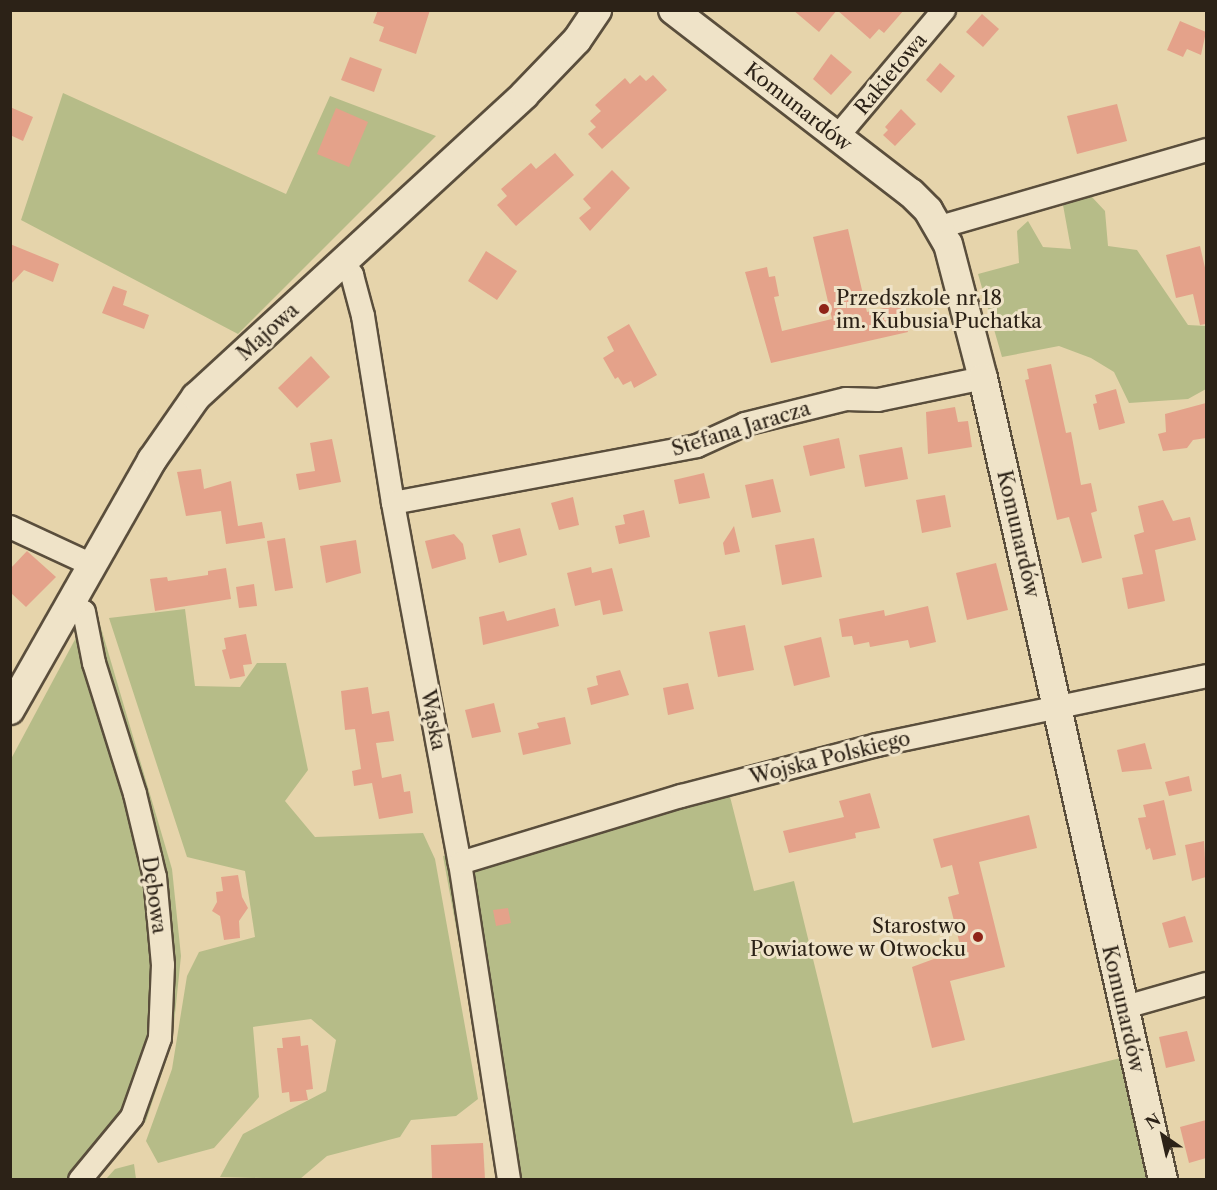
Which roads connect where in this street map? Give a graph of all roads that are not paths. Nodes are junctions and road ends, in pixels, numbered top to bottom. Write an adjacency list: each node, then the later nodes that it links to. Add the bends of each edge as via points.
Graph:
1 (597, 10): 7 (street, Majowa, via 577,40 524,95)
2 (674, 10): 4 (street, Komunardów)
3 (944, 10): 4 (street, Rakietowa)
4 (837, 137): 6 (street, Komunardów, via 911,193)
5 (1206, 150): 6 (street)
6 (940, 227): 8 (street, Komunardów, via 953,261)
7 (344, 264): 9 (street, Wąska, via 352,275 360,305); 11 (street, Majowa, via 196,397 152,459)
8 (982, 378): 9 (street, Stefana Jaracza, via 878,400 846,399 745,424 696,446); 15 (street, Komunardów)
9 (393, 503): 16 (street, Wąska)
10 (10, 527): 11 (street)
11 (90, 564): 12 (street, Majowa)
12 (69, 603): 14 (street, Majowa); 19 (street, Dębowa, via 84,612 94,663 135,794 154,877 163,965 160,1038 132,1117)
13 (1206, 676): 15 (street, Wojska Polskiego)
14 (10, 710)
15 (1058, 710): 16 (street, Wojska Polskiego, via 877,745 681,796); 18 (street, Komunardów)
16 (460, 862): 20 (street, Wąska)
17 (1206, 984): 18 (street)
18 (1122, 1008): 21 (street, Komunardów)
19 (80, 1179)
20 (509, 1179)
21 (1163, 1179)

